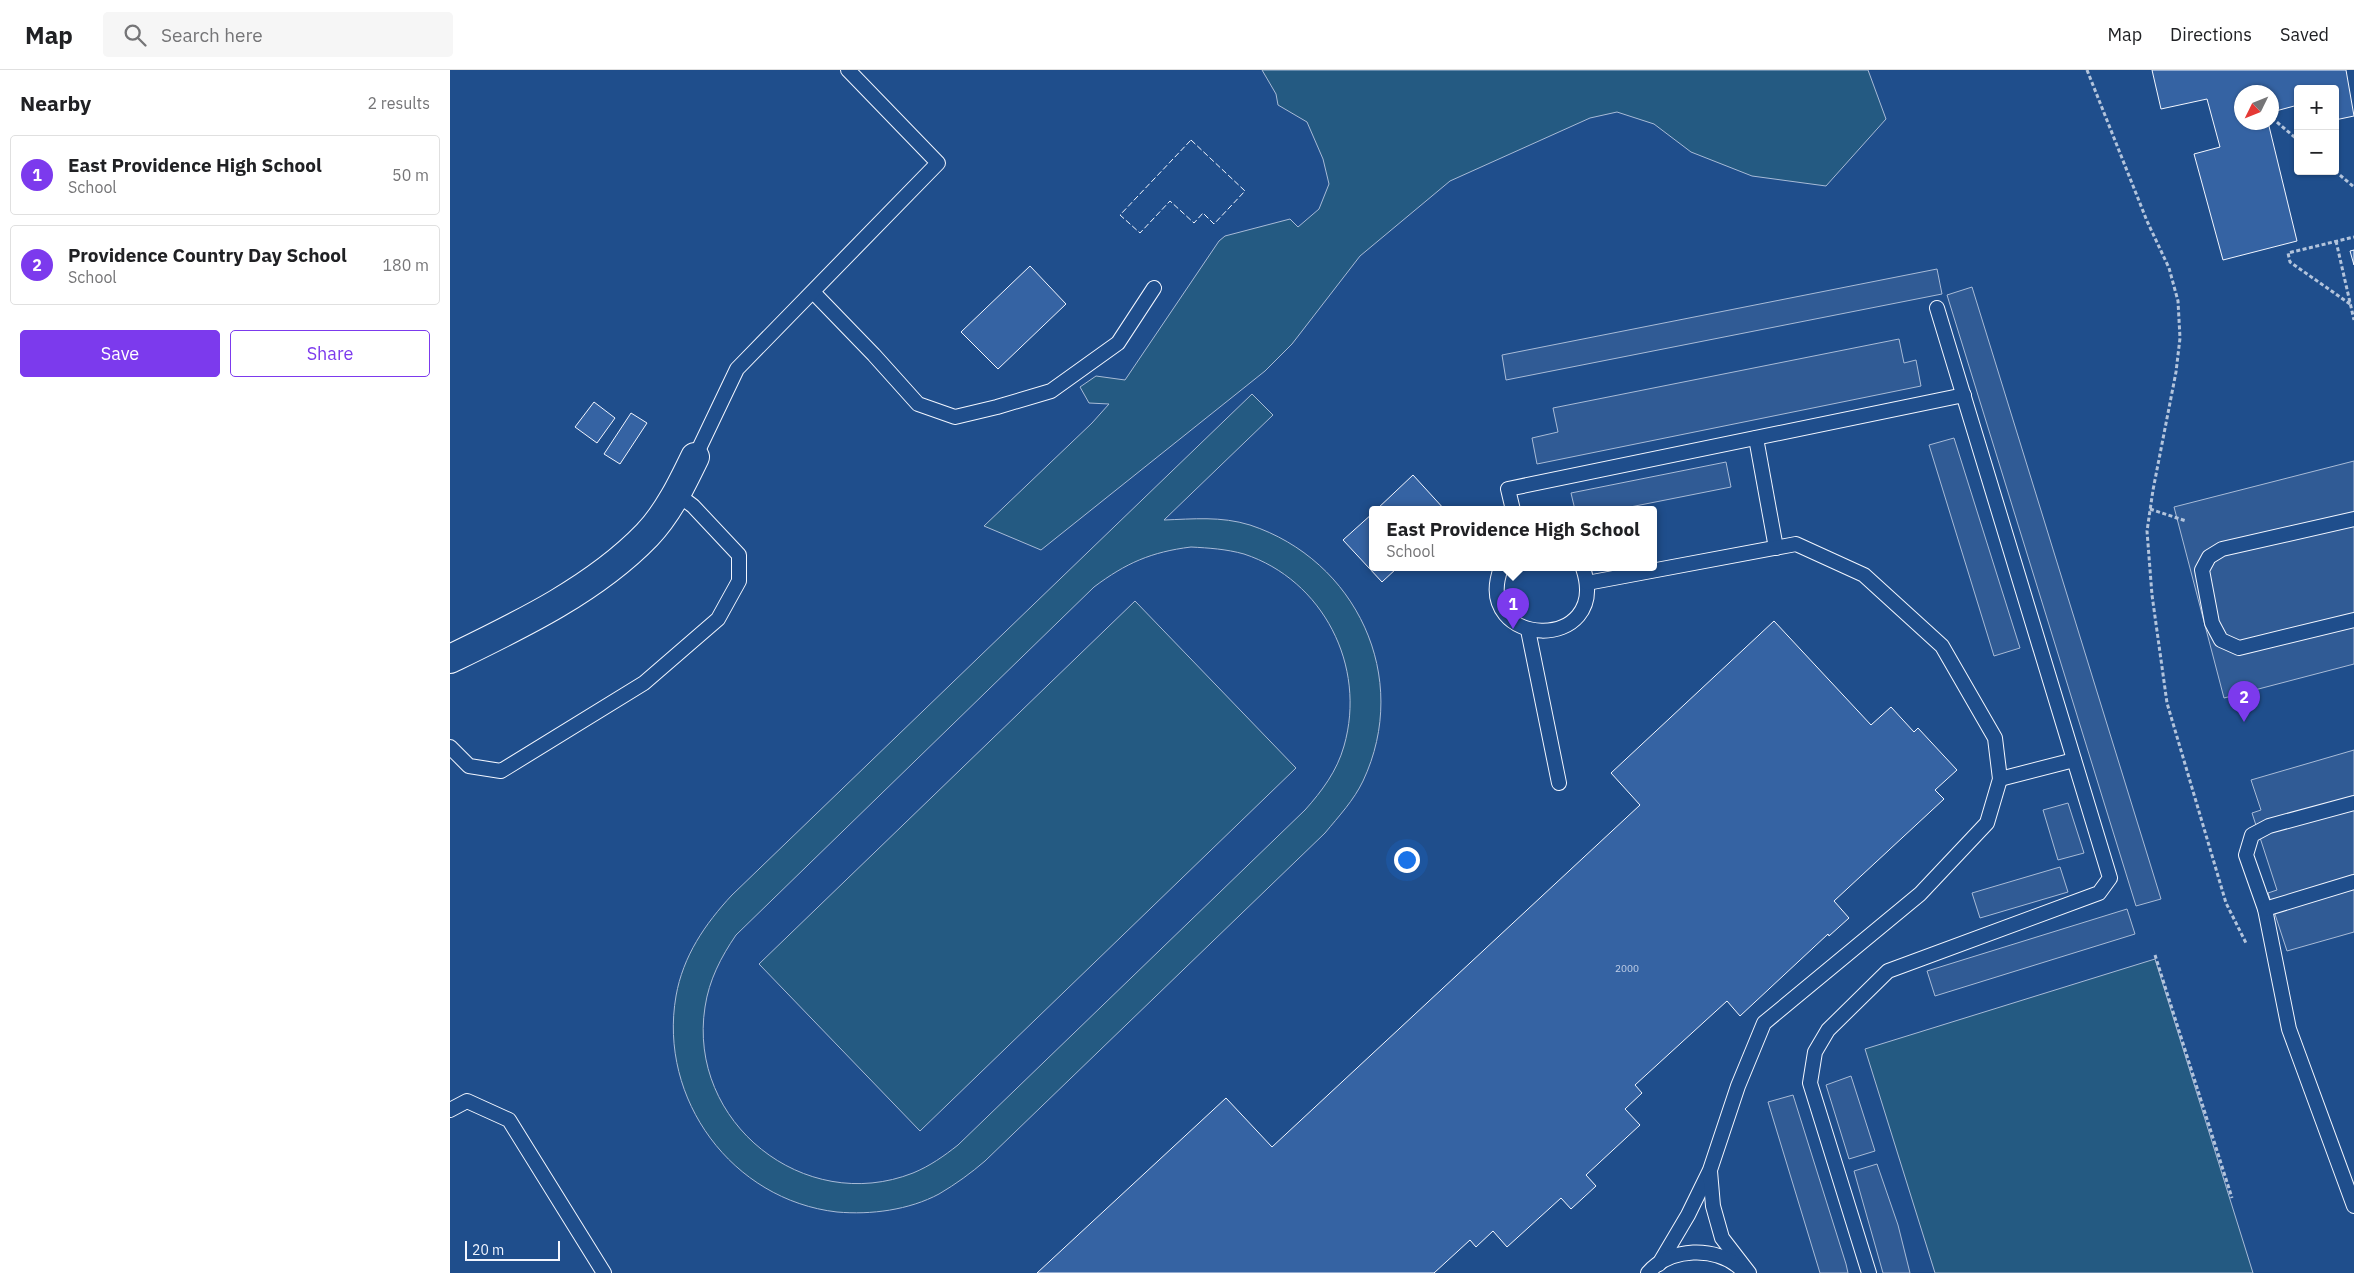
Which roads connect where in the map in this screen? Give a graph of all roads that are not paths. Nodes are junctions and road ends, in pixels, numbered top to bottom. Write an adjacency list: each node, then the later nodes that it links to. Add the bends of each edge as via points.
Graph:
1 (848, 70): 3 (lane, via 938,163)
2 (1154, 288): 3 (lane, via 1118,342 1050,391 955,417 918,404)
3 (813, 292): 7 (lane, via 737,369)
4 (1938, 308): 5 (lane)
5 (1964, 395): 6 (lane); 21 (lane)
6 (1756, 438): 9 (lane, via 1508,489); 11 (lane)
7 (695, 457): 8 (street)
8 (677, 494): 19 (street, via 648,534 608,571 508,632); 20 (lane, via 693,506 739,555 739,581 718,619 644,683 501,771 469,766)
9 (1512, 506)
10 (2354, 519): 17 (lane, via 2222,549 2209,557 2202,570 2212,623 2222,640 2239,648)
11 (1776, 548): 12 (lane); 22 (lane, via 1796,544 1864,576 1942,646 1995,738)
12 (1657, 570)
13 (1500, 571): 18 (lane, via 1498,599 1515,623)
14 (1584, 571): 16 (lane)
15 (1652, 571): 16 (lane)
16 (1587, 583): 18 (lane, via 1580,611 1570,622 1557,630)
17 (2354, 620)
18 (1528, 630): 23 (lane)
19 (450, 659)
20 (450, 747)
21 (2074, 760): 22 (lane); 33 (lane, via 2110,878 2099,893 1888,971 1828,1030 1814,1052 1810,1083)
22 (2000, 780): 28 (lane, via 1987,823 1920,894 1764,1023 1738,1086)
23 (1559, 783)
24 (2354, 802): 26 (lane, via 2269,826 2252,835 2246,855)
25 (2354, 882): 26 (lane)
26 (2264, 909): 29 (lane, via 2289,1029)
27 (450, 1110): 31 (lane, via 467,1100 509,1120)
28 (1710, 1170): 30 (lane, via 1688,1215); 32 (lane, via 1713,1206 1722,1238)
29 (2354, 1206)
30 (1654, 1269): 32 (lane, via 1670,1257 1700,1252 1715,1254)
31 (604, 1273)
32 (1748, 1273)
33 (1868, 1273)

